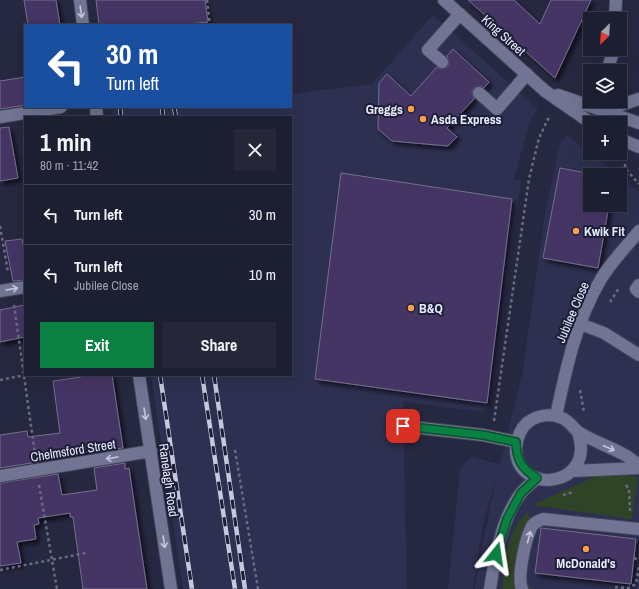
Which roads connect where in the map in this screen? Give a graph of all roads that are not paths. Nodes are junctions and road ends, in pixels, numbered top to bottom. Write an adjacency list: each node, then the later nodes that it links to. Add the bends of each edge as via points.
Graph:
1 (80, 0): 6 (street, one-way to 6)
2 (444, 0): 5 (street, King Street)
3 (616, 0): 4 (street)
4 (615, 12)
5 (460, 14): 7 (street, via 428,50); 8 (street, King Street)
6 (83, 24)
7 (442, 62)
8 (526, 74): 9 (street, King Street); 10 (street, via 497,109)
9 (545, 91): 13 (street, King Street); 15 (street, King Street)
10 (479, 93)
11 (639, 98): 13 (street)
12 (55, 108): 14 (street)
13 (606, 110): 16 (street, King Street)
14 (0, 117)
15 (583, 117)
16 (639, 123)
17 (627, 142): 18 (street)
18 (639, 147)
19 (639, 231): 24 (street, Jubilee Close, via 601,278)
20 (639, 285): 23 (street, via 636,289)
21 (24, 286): 22 (street, one-way to 21)
22 (6, 290)
23 (639, 292)
24 (580, 324): 25 (street, via 604,333); 27 (street, Jubilee Close, via 569,357)
25 (639, 355)
26 (139, 376): 31 (street, Ranelagh Road, one-way to 31)
27 (556, 416): 29 (street, via 573,425); 30 (street, via 536,418 520,432)
28 (403, 426): 30 (street, via 483,435)
29 (578, 432): 32 (street, one-way to 32); 34 (street, via 582,453)
30 (516, 442): 36 (street, via 520,464)
31 (151, 451): 35 (street, Chelmsford Street, one-way to 35); 38 (street, Ranelagh Road, one-way to 38)
32 (639, 465)
33 (639, 468): 34 (street)
34 (572, 471): 36 (street, via 555,480)
35 (0, 476)
36 (537, 478): 39 (street, via 521,493 507,519 499,540)
37 (639, 529): 40 (street, one-way to 37, via 522,562 531,527 537,521 543,519)
38 (171, 589)
39 (490, 589)
40 (522, 589)

